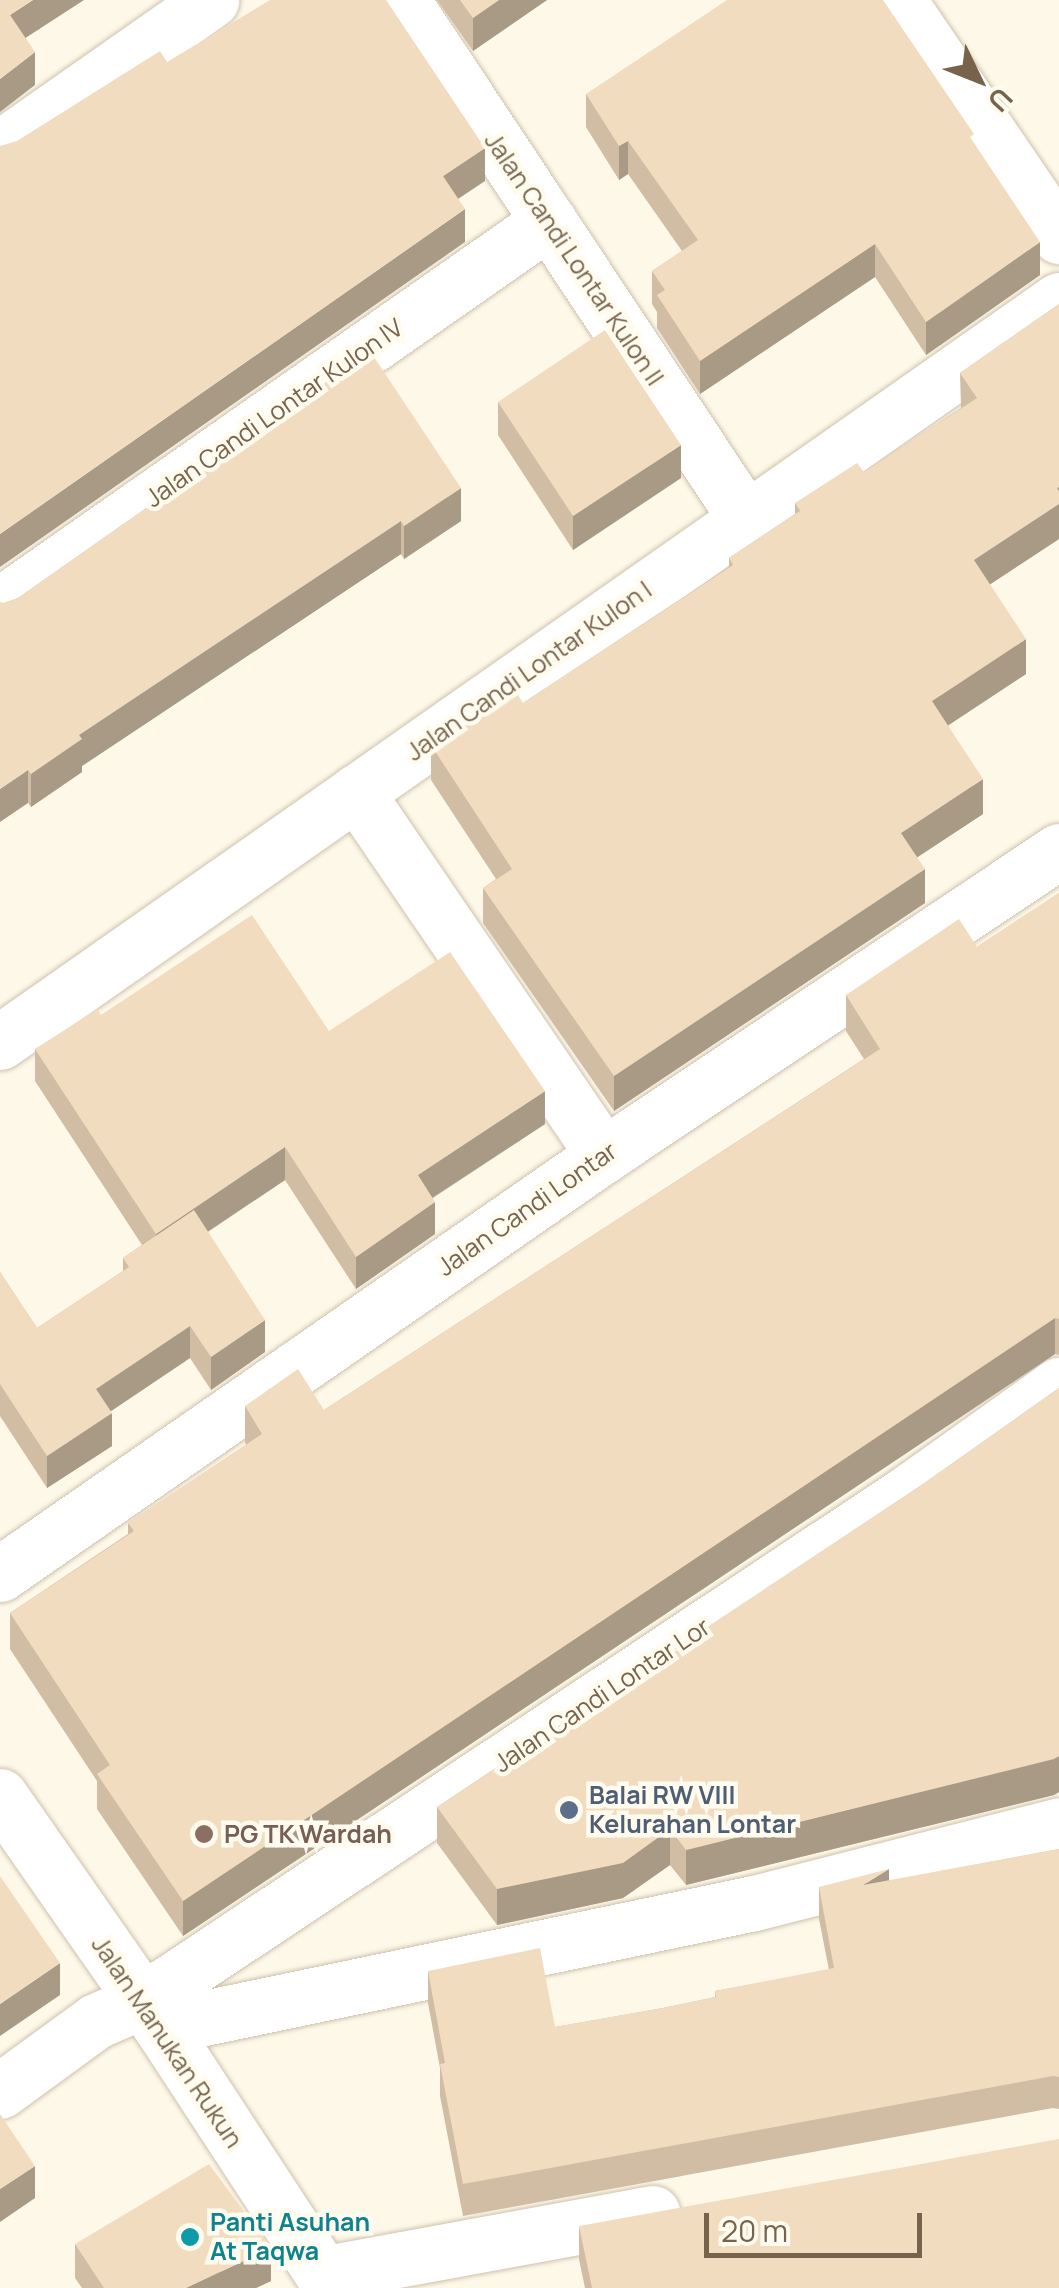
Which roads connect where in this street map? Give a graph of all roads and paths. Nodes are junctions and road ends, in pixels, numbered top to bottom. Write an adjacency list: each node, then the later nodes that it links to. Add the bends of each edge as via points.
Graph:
1 (211, 0): 4 (street)
2 (402, 0): 5 (street, Jalan Candi Lontar Kulon II)
3 (898, 0): 6 (street)
4 (0, 148)
5 (549, 221): 8 (street, Jalan Candi Lontar Kulon II); 9 (street, Jalan Candi Lontar Kulon IV)
6 (1059, 236)
7 (1059, 300): 8 (street, Jalan Candi Lontar Kulon I)
8 (746, 519): 10 (street, Jalan Candi Lontar Kulon I)
9 (0, 604)
10 (356, 792): 12 (street, Jalan Candi Lontar Kulon I); 13 (street)
11 (1059, 851): 13 (street, Jalan Candi Lontar)
12 (4, 1030)
13 (604, 1155): 15 (street, Jalan Candi Lontar)
14 (1059, 1385): 18 (street, Jalan Candi Lontar Lor)
15 (0, 1574)
16 (0, 1796): 18 (street, Jalan Manukan Rukun)
17 (1059, 1825): 18 (street, via 754,1903)
18 (151, 2014): 19 (street, via 96,2021); 21 (street, Jalan Manukan Rukun)
19 (0, 2091)
20 (712, 2202): 21 (street)
21 (329, 2281)

